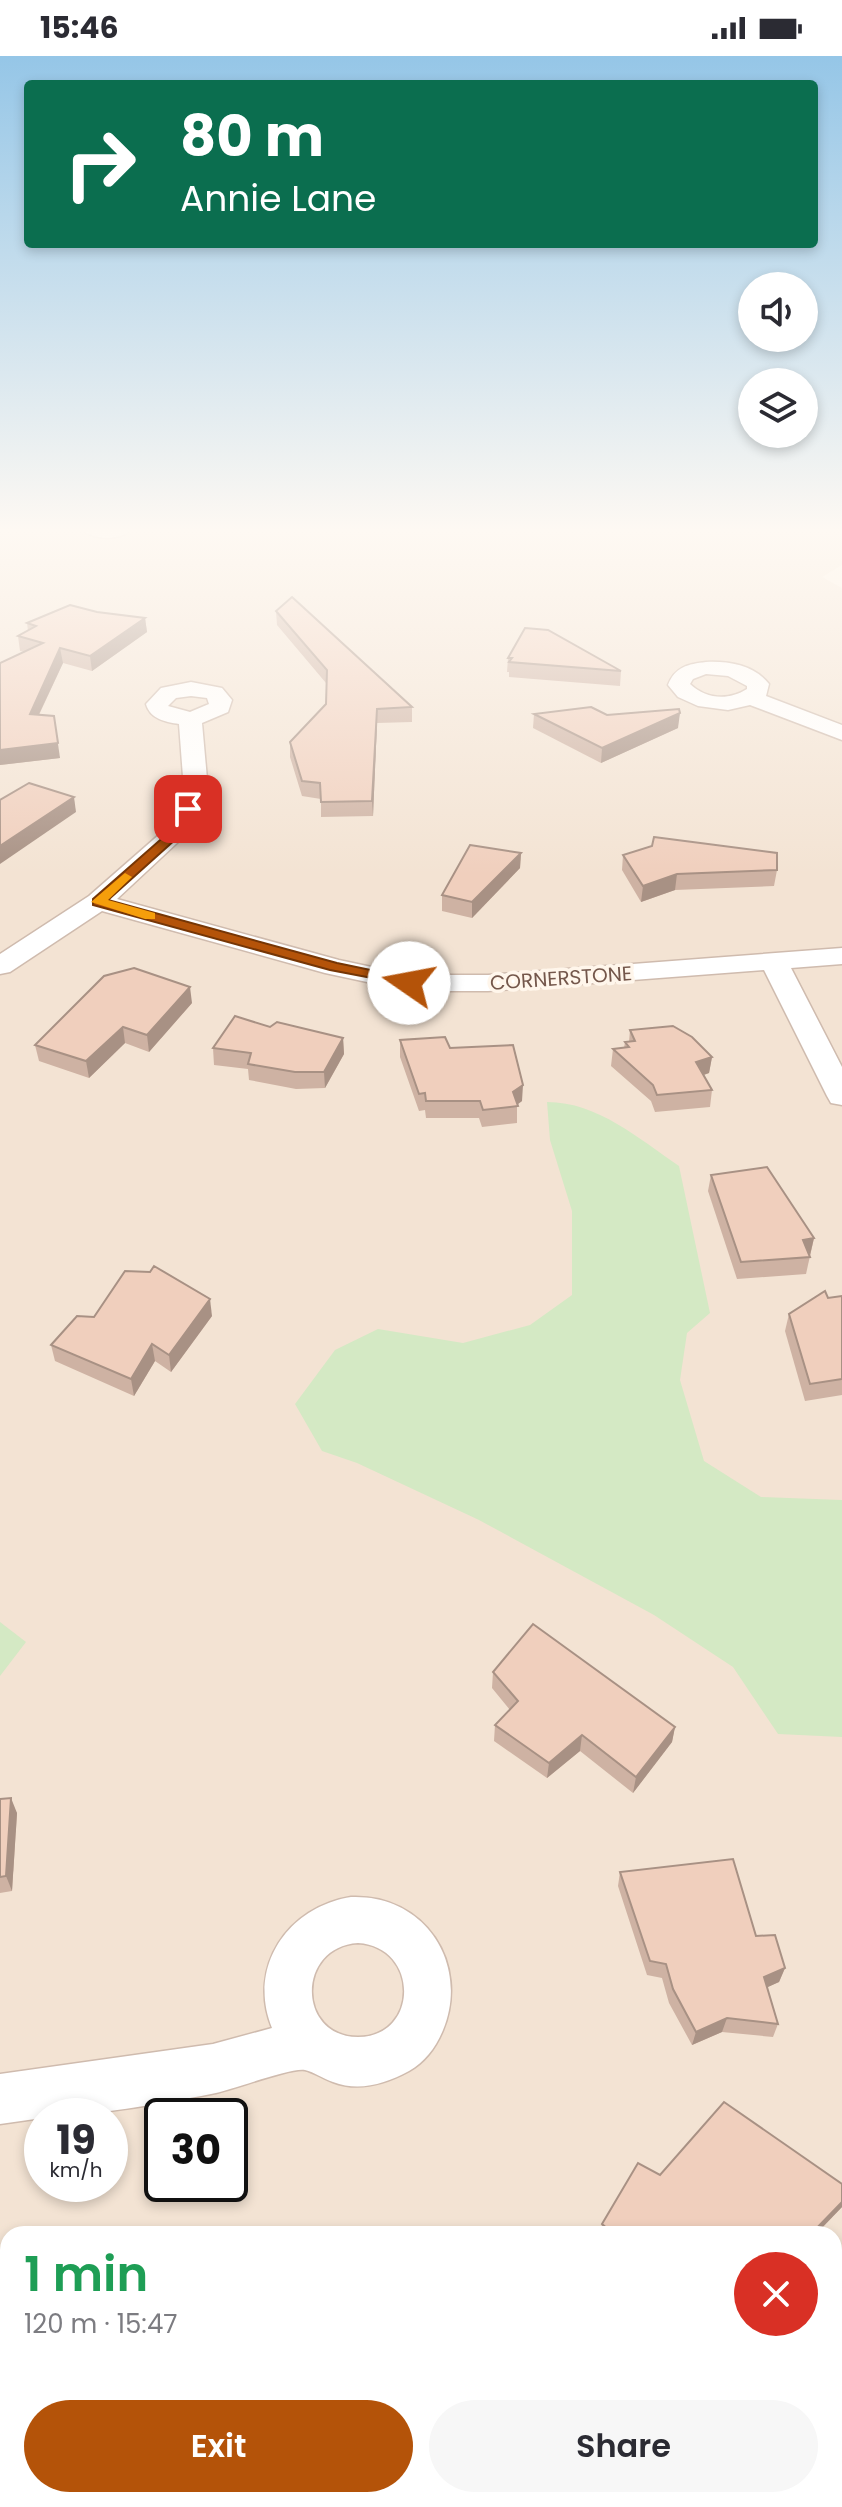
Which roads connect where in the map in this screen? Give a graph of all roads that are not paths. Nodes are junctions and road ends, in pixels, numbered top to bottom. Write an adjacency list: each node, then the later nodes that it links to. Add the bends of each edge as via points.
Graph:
1 (752, 698): 3 (street)
2 (190, 719): 4 (street, via 196,790 180,829)
3 (842, 733)
4 (98, 902): 6 (street, CORNERSTONE, via 409,983 488,983); 7 (street)
5 (842, 956): 6 (street, CORNERSTONE)
6 (775, 964): 8 (street)
7 (0, 966)
8 (842, 1096)
9 (307, 2043): 10 (street, via 213,2069)
10 (0, 2099)

